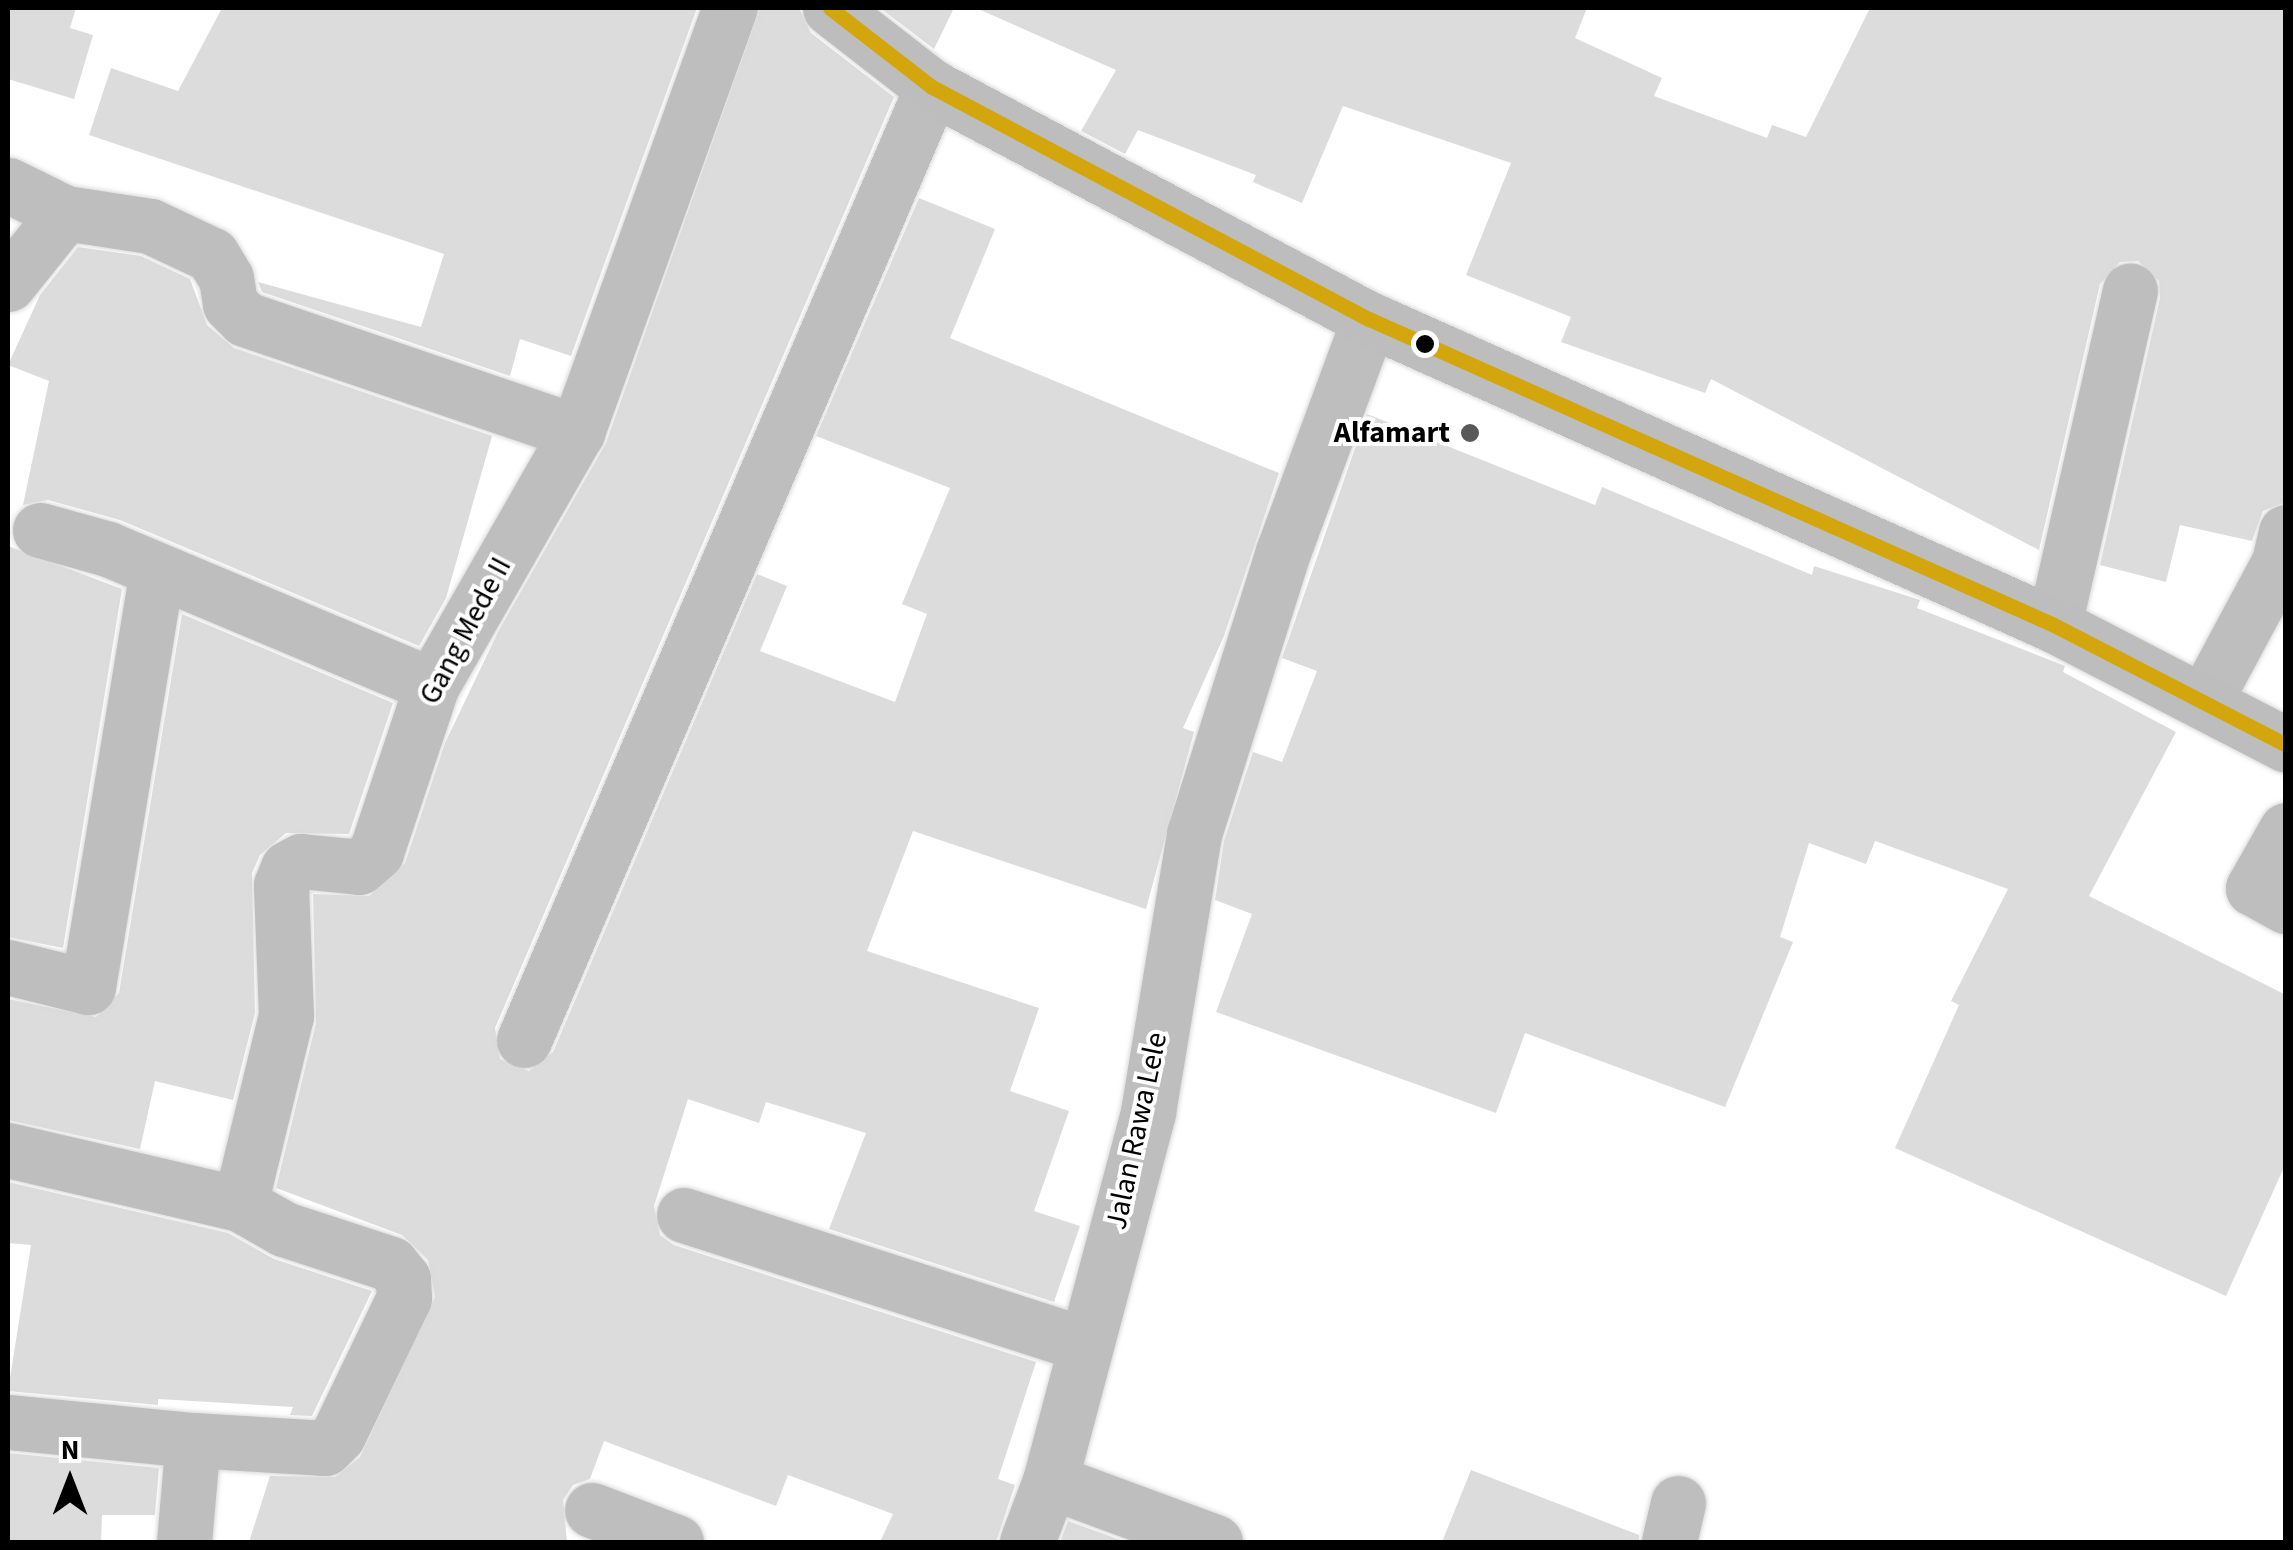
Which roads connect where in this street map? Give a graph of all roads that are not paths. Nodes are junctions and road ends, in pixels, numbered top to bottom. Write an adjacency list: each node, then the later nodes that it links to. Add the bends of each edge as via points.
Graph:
1 (730, 8): 9 (street, Gang Mede II)
2 (830, 8): 3 (main road)
3 (932, 87): 8 (main road); 20 (street)
4 (8, 185): 5 (street)
5 (65, 213): 6 (street); 9 (street, via 150,226 212,255 226,278 230,304 245,319)
6 (8, 284)
7 (2130, 291): 13 (street)
8 (1370, 319): 13 (main road); 24 (street, Jalan Rawa Lele, via 1283,552 1194,834 1148,1112)
9 (576, 432): 14 (street, Gang Mede II)
10 (40, 530): 12 (street)
11 (2286, 532): 15 (street, via 2279,562)
12 (156, 571): 14 (street); 19 (street, via 88,987)
13 (2054, 626): 15 (main road)
14 (432, 685): 22 (street, Gang Mede II, via 376,852 359,867 302,861 288,868 280,885 286,1016)
15 (2205, 700): 16 (main road)
16 (2286, 745)
17 (2286, 830): 18 (street, via 2253,888)
18 (2286, 906)
19 (8, 967)
20 (524, 1040)
21 (8, 1150): 22 (street)
22 (240, 1204): 26 (street, via 284,1229 391,1264 404,1298 338,1436 326,1448)
23 (684, 1215): 24 (street)
24 (1086, 1345): 27 (street, Jalan Rawa Lele)
25 (8, 1422): 26 (street)
26 (193, 1440): 29 (street)
27 (1050, 1481): 31 (street, Jalan Rawa Lele); 32 (street)
28 (592, 1510): 30 (street)
29 (184, 1542)
30 (676, 1542)
31 (1027, 1542)
32 (1216, 1542)

